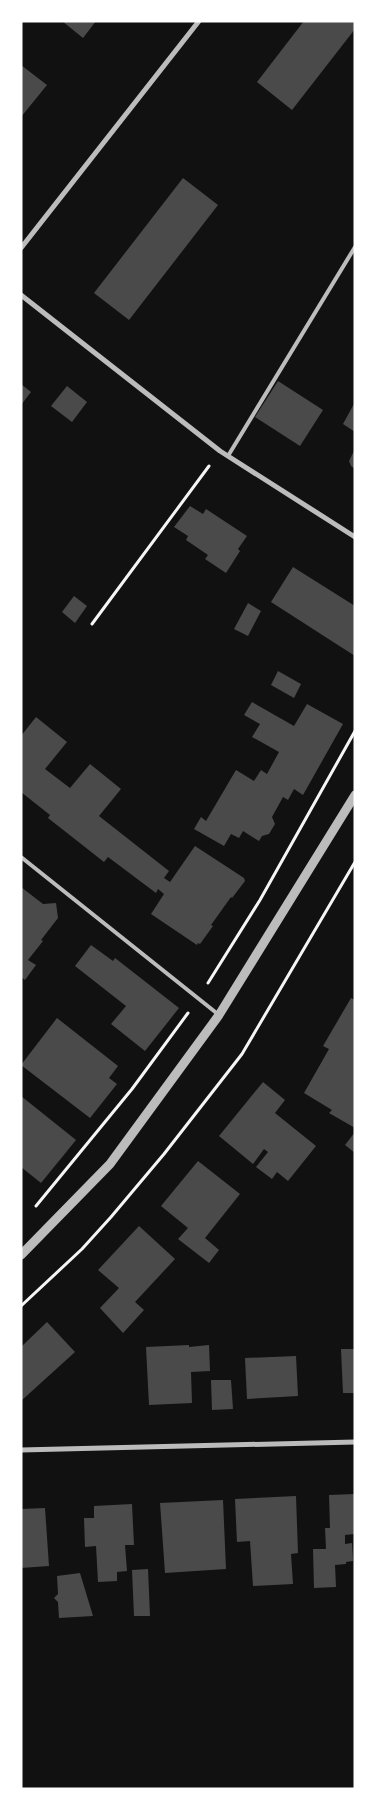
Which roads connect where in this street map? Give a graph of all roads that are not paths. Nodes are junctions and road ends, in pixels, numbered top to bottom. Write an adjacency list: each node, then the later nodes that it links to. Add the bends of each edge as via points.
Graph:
1 (199, 21): 3 (street)
2 (355, 247): 5 (lane)
3 (21, 248)
4 (21, 295): 5 (street)
5 (228, 456): 6 (street)
6 (355, 537)
7 (355, 794): 9 (street)
8 (21, 857): 9 (lane)
9 (219, 1015): 10 (street, via 110,1164)
10 (21, 1255)
11 (355, 1442): 12 (street)
12 (21, 1450)

